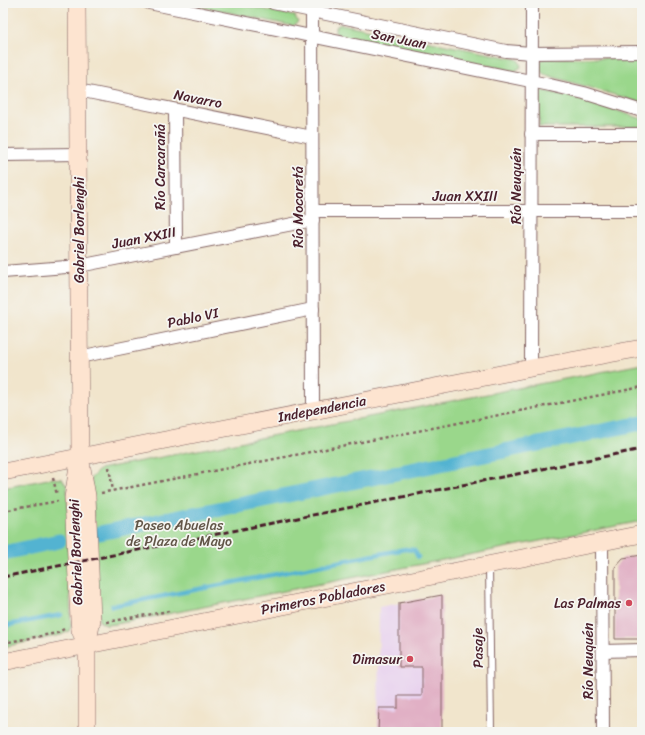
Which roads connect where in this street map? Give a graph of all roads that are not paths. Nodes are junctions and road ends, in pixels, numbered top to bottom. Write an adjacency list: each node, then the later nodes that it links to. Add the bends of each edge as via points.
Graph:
1 (77, 3): 10 (main road, Gabriel Borlenghi)
2 (149, 3): 6 (street, San Juan)
3 (273, 3): 5 (street, San Juan)
4 (532, 3): 8 (street, Río Neuquén)
5 (312, 7): 6 (street, Río Mocoretá); 8 (street, San Juan, via 506,51)
6 (312, 37): 9 (street, San Juan); 15 (street, Río Mocoretá)
7 (642, 52): 8 (street, San Juan)
8 (532, 53): 9 (street, Río Neuquén)
9 (531, 81): 12 (street, San Juan, via 584,93); 13 (street, Río Neuquén)
10 (78, 90): 11 (street, Navarro); 16 (main road, Gabriel Borlenghi)
11 (175, 110): 15 (street, Navarro); 21 (street, Río Carcarañá)
12 (642, 111)
13 (531, 134): 14 (street); 19 (street, Río Neuquén)
14 (642, 134)
15 (312, 137): 20 (street, Río Mocoretá)
16 (78, 154): 17 (street); 22 (main road, Gabriel Borlenghi)
17 (3, 155)
18 (642, 210): 19 (street, Juan XXIII)
19 (531, 211): 20 (street, Juan XXIII); 27 (street, Río Neuquén)
20 (313, 216): 21 (street, Juan XXIII); 24 (street, Río Mocoretá)
21 (176, 247): 22 (street, Juan XXIII)
22 (79, 266): 23 (street, Juan XXIII); 26 (main road, Gabriel Borlenghi)
23 (3, 272)
24 (313, 309): 26 (street, Pablo VI); 28 (street, Río Mocoretá)
25 (642, 348): 27 (main road, Independencia)
26 (79, 357): 29 (main road, Gabriel Borlenghi)
27 (532, 368): 28 (main road, Independencia)
28 (313, 411): 29 (main road, Independencia)
29 (80, 457): 30 (main road, Independencia); 34 (main road, Gabriel Borlenghi, via 88,517 92,626)
30 (3, 472)
31 (642, 534): 32 (main road, Primeros Pobladores)
32 (602, 542): 33 (main road, Primeros Pobladores); 36 (street, Río Neuquén)
33 (489, 564): 34 (main road, Primeros Pobladores); 39 (lane, Pasaje)
34 (88, 646): 37 (main road, Primeros Pobladores); 38 (main road, Gabriel Borlenghi)
35 (642, 650): 36 (street)
36 (603, 651): 40 (street, Río Neuquén)
37 (3, 662)
38 (87, 732)
39 (491, 732)
40 (603, 732)

